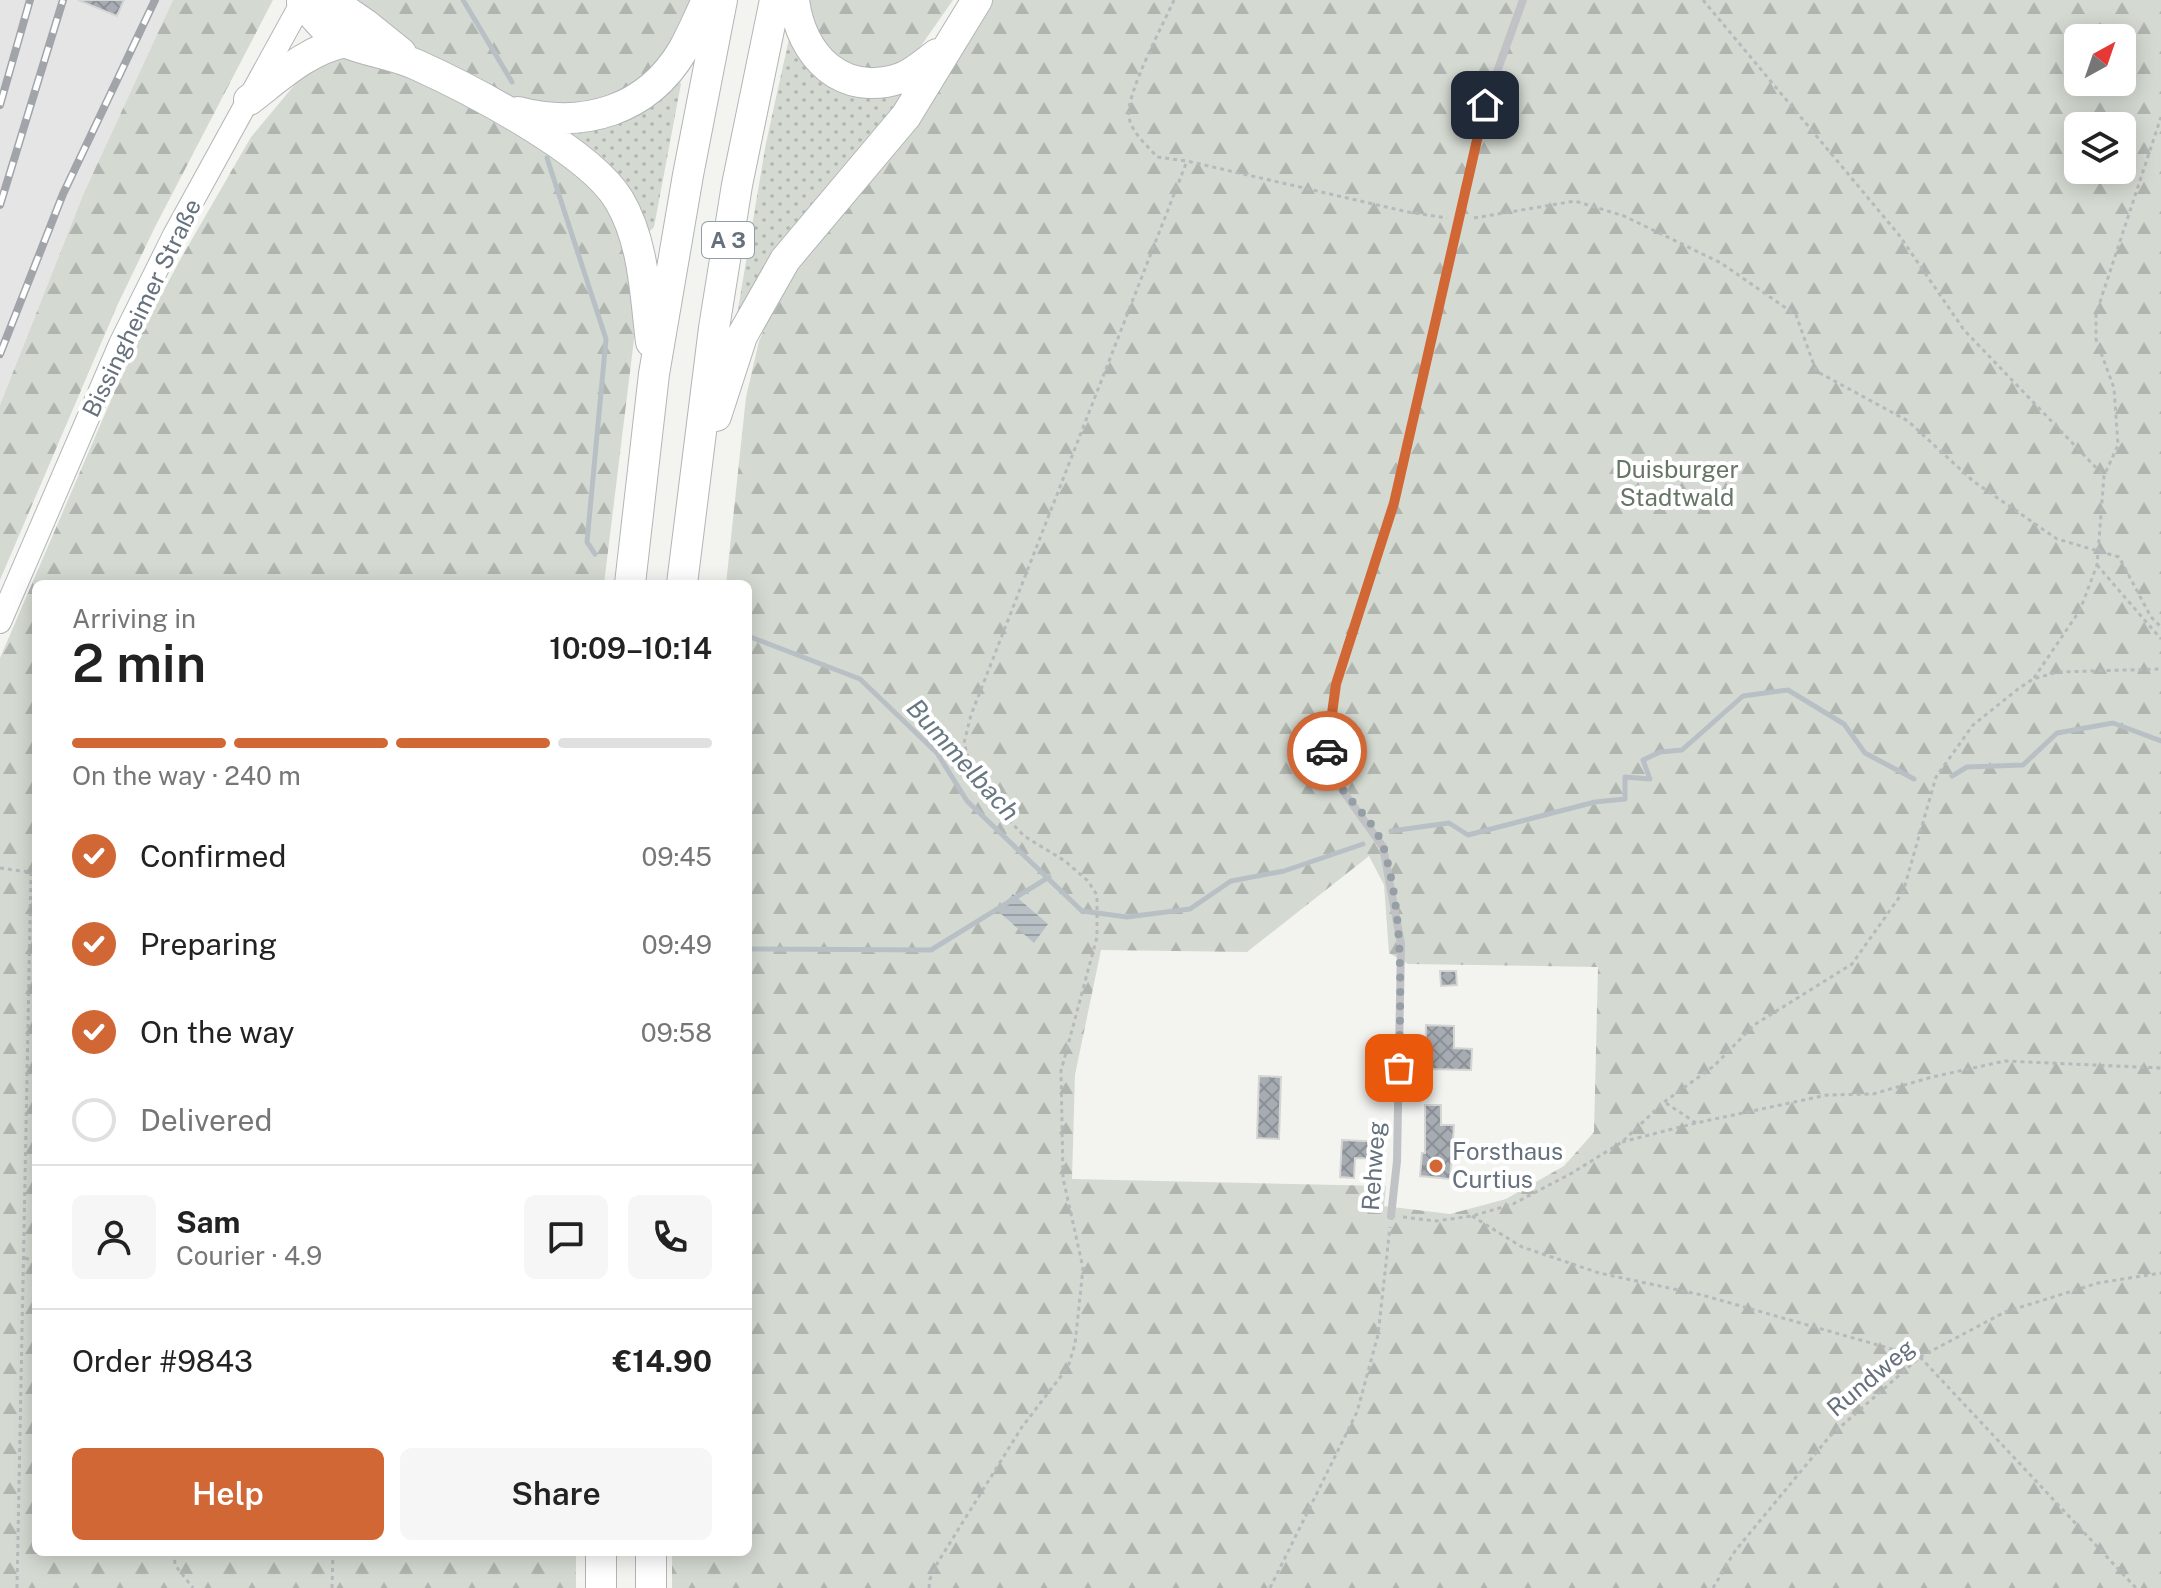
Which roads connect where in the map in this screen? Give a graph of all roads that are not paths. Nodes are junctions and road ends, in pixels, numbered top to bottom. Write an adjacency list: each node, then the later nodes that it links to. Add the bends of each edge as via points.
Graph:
1 (707, 0): 12 (highway, via 681,52 657,81 626,105 574,119 540,118)
2 (722, 0): 13 (highway, A 3)
3 (775, 0): 14 (highway, A 3, via 737,185)
4 (794, 0): 9 (highway, via 811,52 828,69 860,84 905,76)
5 (977, 0): 9 (highway)
6 (1523, 0): 18 (lane, Rehweg, via 1485,105 1394,503 1336,684 1327,753 1333,777 1383,847 1401,944)
7 (316, 1): 8 (highway, via 326,29); 10 (highway, via 365,24); 11 (main road, Bissingheimer Straße)
8 (345, 42): 10 (highway); 11 (highway, via 305,57)
9 (949, 45): 14 (highway, via 906,116 785,260 759,302 742,336)
10 (415, 64): 12 (highway)
11 (249, 100): 17 (main road, Bissingheimer Straße, via 120,344)
12 (500, 108): 13 (highway, via 561,145 618,198 641,264)
13 (654, 374): 15 (highway, A 3)
14 (694, 483): 16 (highway, A 3)
15 (630, 580)
16 (682, 580)
17 (0, 622)
18 (1391, 1216)
19 (601, 1556): 21 (highway)
20 (651, 1556): 22 (highway)
21 (601, 1588)
22 (651, 1588)

